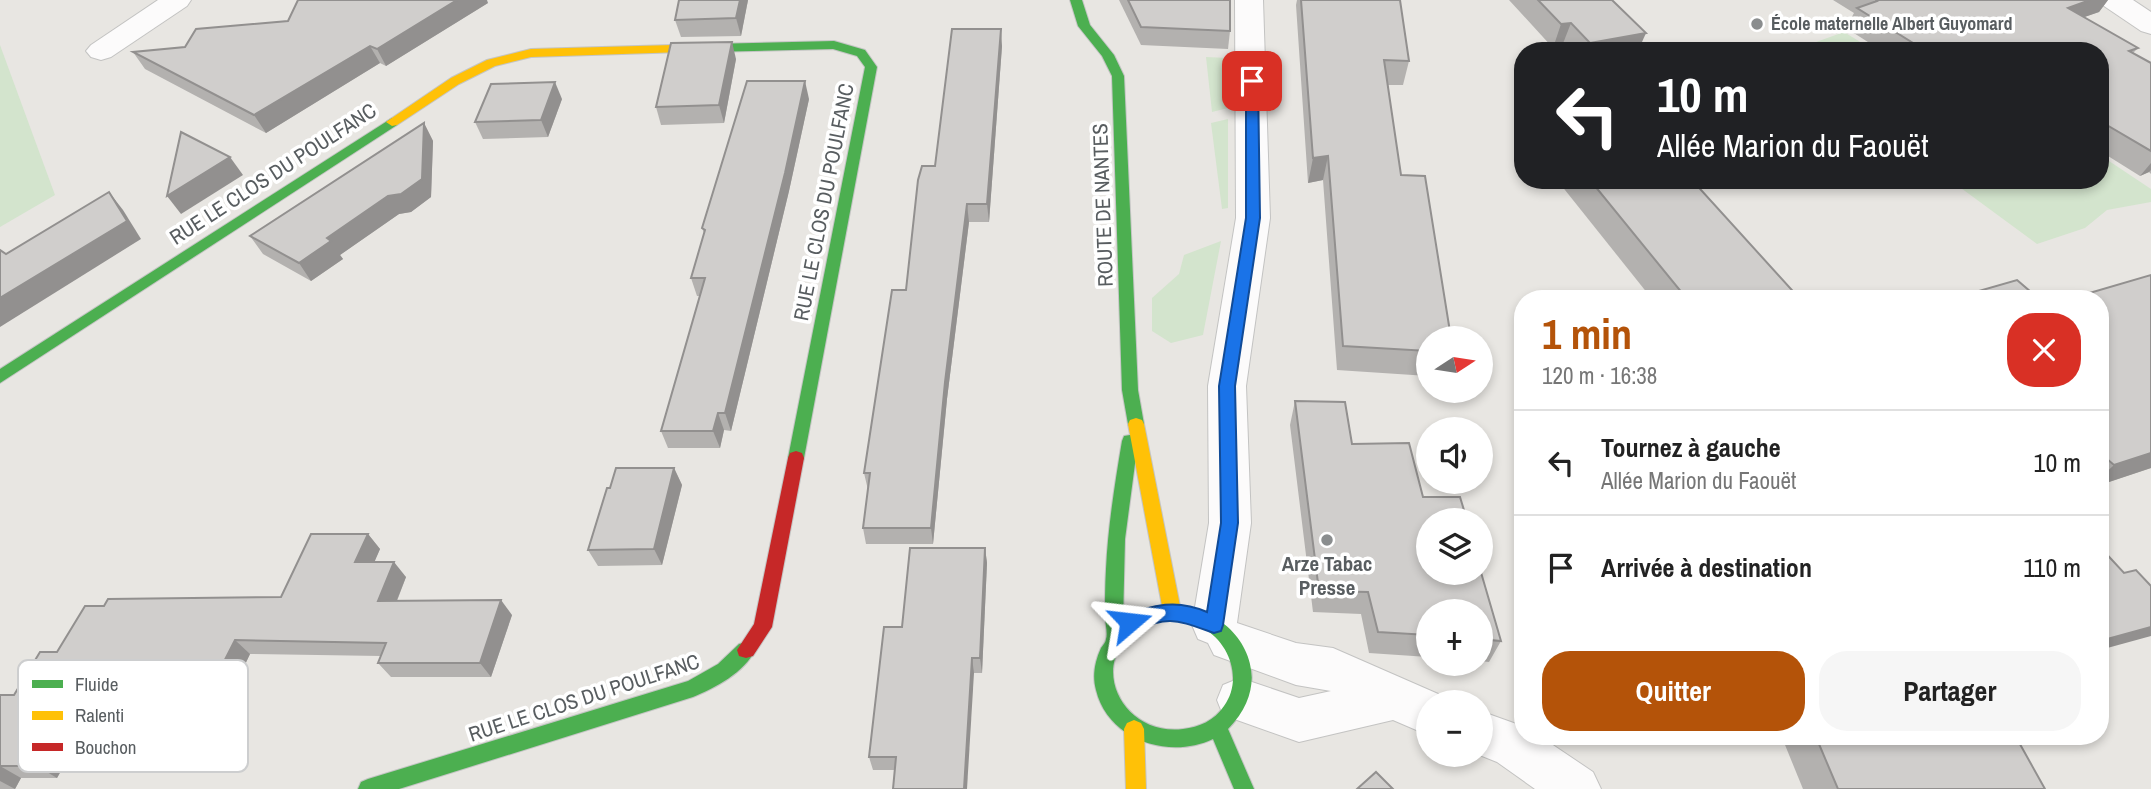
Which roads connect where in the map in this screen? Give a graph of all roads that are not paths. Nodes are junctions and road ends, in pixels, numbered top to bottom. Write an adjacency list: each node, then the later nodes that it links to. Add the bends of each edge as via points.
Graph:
1 (177, 0): 6 (street)
2 (1076, 0): 8 (street, ROUTE DE NANTES, via 1084,26 1108,55 1118,76)
3 (1249, 0): 10 (street, via 1253,218 1227,386 1230,523)
4 (2115, 0): 5 (street)
5 (2151, 25)
6 (101, 51)
7 (0, 377): 16 (street, RUE LE CLOS DU POULFANC, via 455,81 491,63 531,53 834,45 867,56 871,67 763,627 751,646 734,665 693,688)
8 (1134, 421): 9 (street, ROUTE DE NANTES); 11 (street, ROUTE DE NANTES, via 1116,522)
9 (1172, 611): 10 (street, via 1193,615); 11 (street, via 1130,622)
10 (1222, 633): 12 (street, via 1296,664 1333,669); 13 (street, via 1240,660 1244,682)
11 (1115, 637): 14 (street, via 1105,654 1102,674 1117,713)
12 (1410, 706): 13 (street, via 1299,720)
13 (1229, 714): 14 (street, via 1199,737 1177,741); 18 (street)
14 (1134, 729): 17 (street)
15 (1493, 738): 19 (street, via 1514,746)
16 (368, 789)
17 (1136, 789)
18 (1244, 789)
19 (1576, 789)

